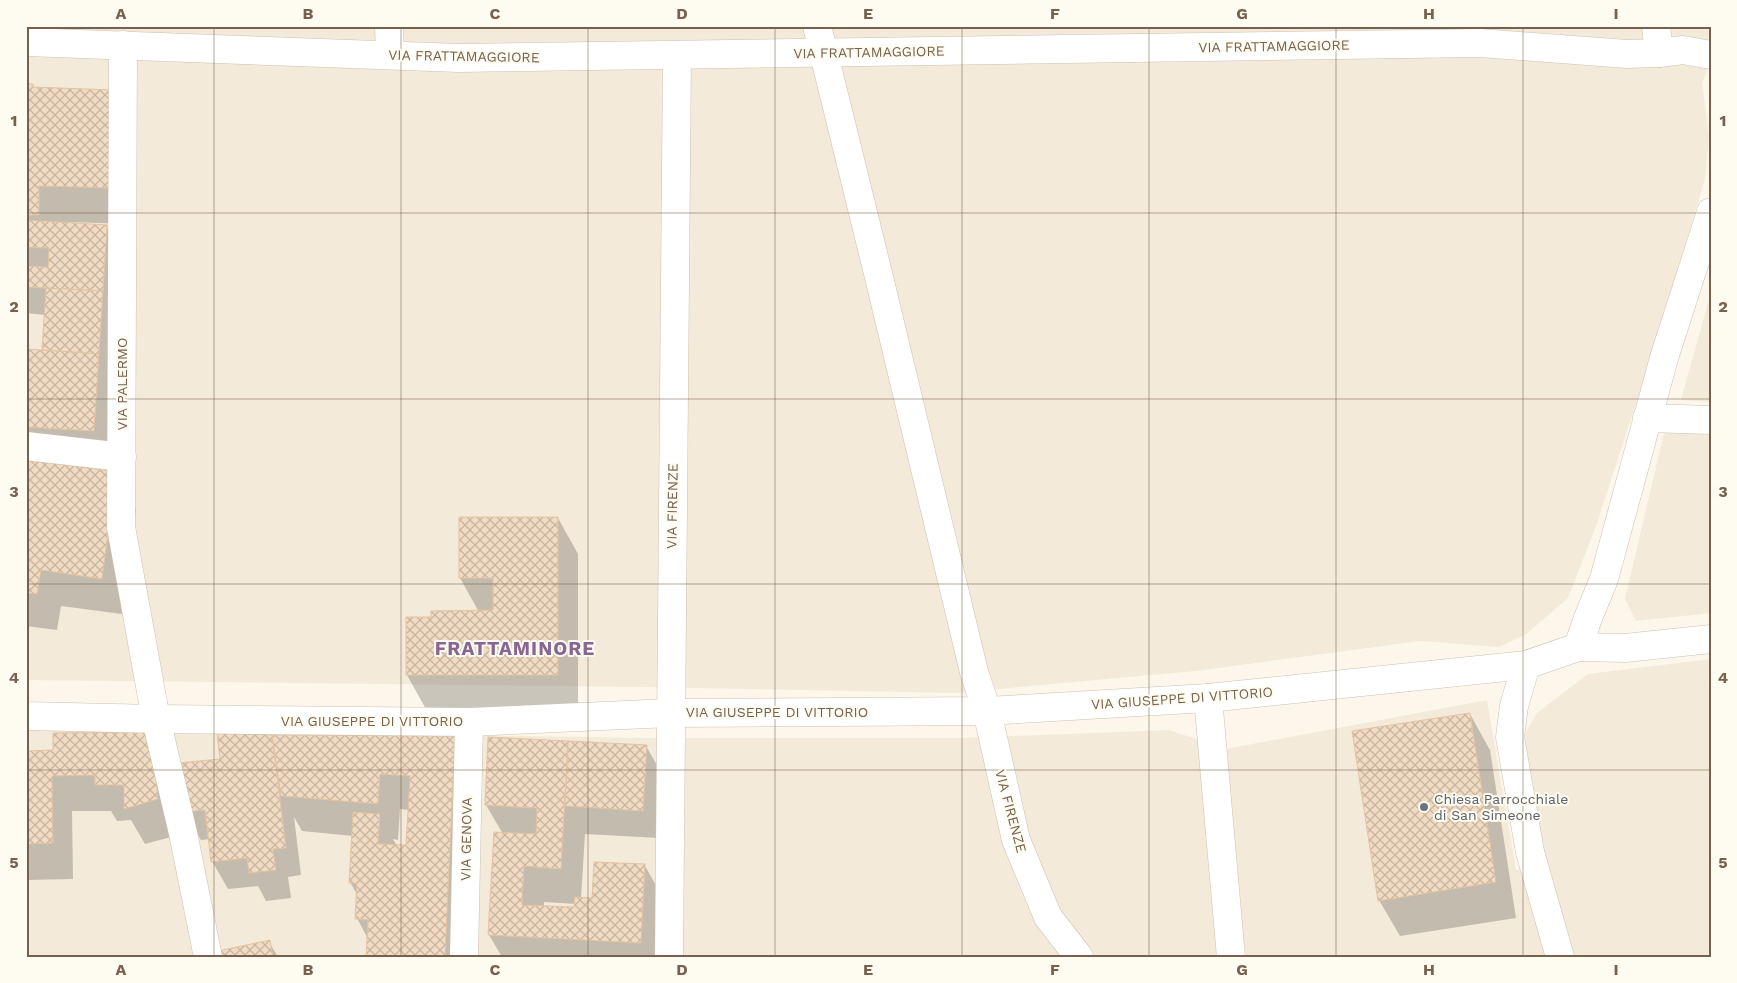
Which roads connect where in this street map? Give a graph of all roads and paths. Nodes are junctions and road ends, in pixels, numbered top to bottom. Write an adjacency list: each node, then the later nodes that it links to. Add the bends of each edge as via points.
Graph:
1 (389, 26): 11 (street)
2 (817, 26): 7 (street, VIA FIRENZE)
3 (1656, 26): 8 (street)
4 (1355, 35): 7 (street, VIA FRATTAMAGGIORE); 8 (street, VIA FRATTAMAGGIORE, via 1627,54)
5 (33, 37): 6 (street, VIA FRATTAMAGGIORE)
6 (124, 46): 11 (street, VIA FRATTAMAGGIORE); 16 (street, VIA PALERMO)
7 (824, 53): 9 (street, VIA FRATTAMAGGIORE); 21 (street, VIA FIRENZE, via 974,672)
8 (1659, 53): 10 (street, VIA FRATTAMAGGIORE, via 1683,50)
9 (677, 55): 11 (street, VIA FRATTAMAGGIORE); 22 (street, VIA FIRENZE)
10 (1711, 55)
11 (390, 56)
12 (1711, 212): 13 (street)
13 (1648, 418): 14 (street); 18 (street, via 1604,579)
14 (1711, 420)
15 (26, 446): 16 (street)
16 (122, 457): 24 (street, VIA PALERMO, via 121,527)
17 (1711, 639): 18 (street, via 1625,648)
18 (1578, 647): 19 (street, VIA GIUSEPPE DI VITTORIO)
19 (1526, 665): 20 (street, VIA GIUSEPPE DI VITTORIO); 31 (street, via 1514,706 1510,736 1530,852)
20 (1208, 698): 21 (street, VIA GIUSEPPE DI VITTORIO); 30 (street)
21 (987, 711): 22 (street, VIA GIUSEPPE DI VITTORIO); 29 (street, VIA FIRENZE, via 1016,840 1048,918)
22 (670, 713): 25 (street, VIA GIUSEPPE DI VITTORIO); 28 (street, VIA FIRENZE)
23 (26, 716): 24 (street, VIA GIUSEPPE DI VITTORIO)
24 (156, 719): 25 (street, VIA GIUSEPPE DI VITTORIO); 26 (street, VIA PALERMO)
25 (469, 722): 27 (street, VIA GENOVA)
26 (208, 957)
27 (464, 957)
28 (669, 957)
29 (1079, 957)
30 (1230, 957)
31 (1560, 957)

